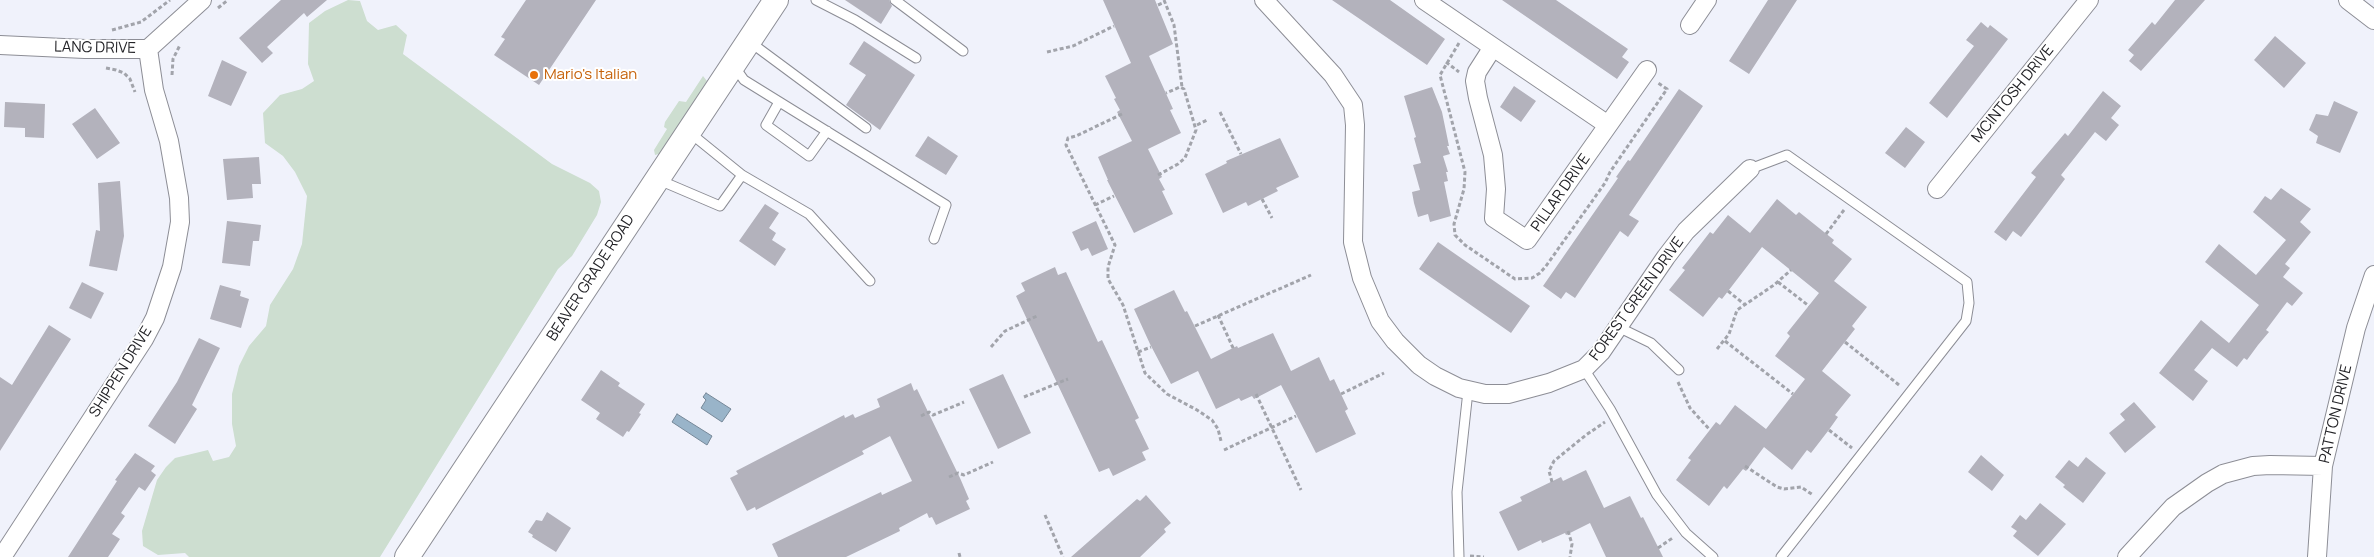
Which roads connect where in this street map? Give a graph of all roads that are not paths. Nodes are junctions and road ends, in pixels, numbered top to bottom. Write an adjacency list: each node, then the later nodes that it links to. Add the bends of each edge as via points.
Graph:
1 (202, 0): 15 (street, LANG DRIVE)
2 (776, 0): 12 (main road, BEAVER GRADE ROAD)
3 (816, 0): 17 (lane)
4 (895, 0): 16 (lane)
5 (1264, 0): 35 (street, FOREST GREEN DRIVE, via 1333,75 1353,105 1353,242 1362,278 1380,321 1395,342 1419,364 1447,383)
6 (1424, 0): 14 (street)
7 (1707, 0): 11 (street)
8 (2089, 0): 28 (street, MCINTOSH DRIVE)
9 (2348, 0): 10 (street)
10 (2374, 20)
11 (1690, 24)
12 (748, 41): 18 (main road, BEAVER GRADE ROAD); 22 (lane)
13 (0, 45): 15 (street, LANG DRIVE)
14 (1493, 47): 21 (street); 21 (street, PILLAR DRIVE, via 1475,81 1493,155 1494,218 1527,240)
15 (148, 49): 37 (street, SHIPPEN DRIVE, via 179,198 180,222 172,267 155,318 144,339)
16 (963, 51)
17 (916, 58)
18 (733, 64): 20 (lane, via 744,80); 23 (main road, BEAVER GRADE ROAD)
19 (1646, 72): 21 (street, PILLAR DRIVE)
20 (779, 102): 24 (lane); 24 (lane, via 766,125 809,156)
21 (1608, 125)
22 (866, 128)
23 (688, 131): 26 (lane); 27 (main road, BEAVER GRADE ROAD)
24 (826, 131): 29 (lane, via 946,205)
25 (1750, 169): 32 (street, FOREST GREEN DRIVE, via 1686,232); 41 (lane, via 1787,155 1967,282 1969,303 1966,322)
26 (742, 175): 27 (lane, via 720,206); 31 (lane, via 809,214)
27 (656, 179): 38 (main road, BEAVER GRADE ROAD)
28 (1938, 189)
29 (934, 239)
30 (2374, 275): 36 (street, PATTON DRIVE, via 2356,328)
31 (870, 282)
32 (1618, 327): 33 (street, FOREST GREEN DRIVE, via 1601,352); 34 (lane, via 1651,343)
33 (1584, 369): 35 (street, FOREST GREEN DRIVE, via 1520,392 1497,395); 40 (lane, via 1614,416 1652,487 1683,529)
34 (1679, 370)
35 (1468, 391): 39 (lane, via 1458,477)
36 (2323, 466): 42 (street, via 2253,466 2223,474 2173,507); 43 (street, PATTON DRIVE)
37 (2, 557)
38 (408, 557)
39 (1459, 557)
40 (1712, 557)
41 (1781, 557)
42 (2127, 557)
43 (2317, 557)

